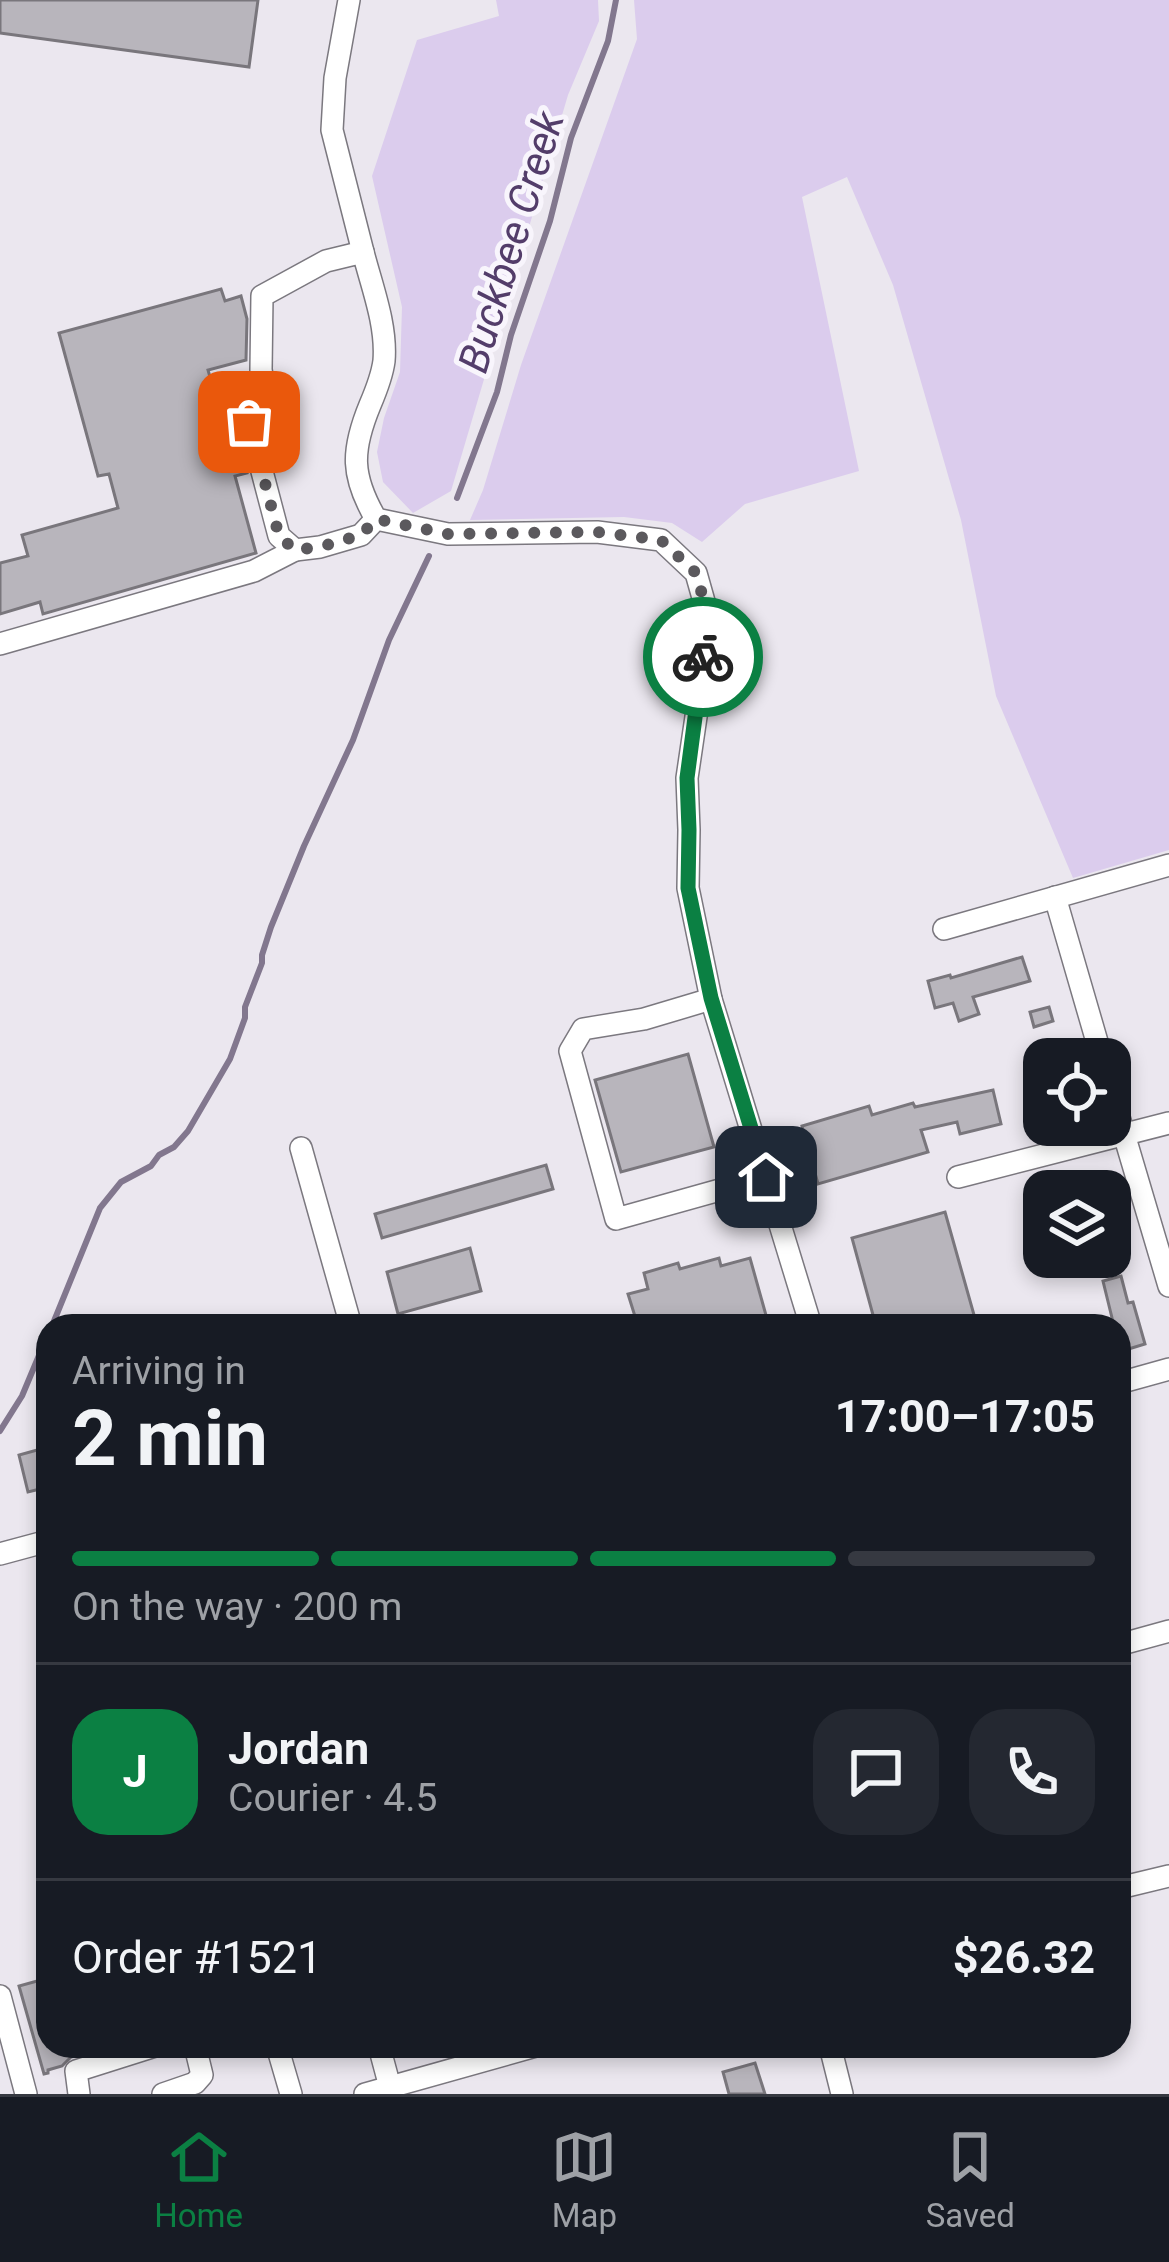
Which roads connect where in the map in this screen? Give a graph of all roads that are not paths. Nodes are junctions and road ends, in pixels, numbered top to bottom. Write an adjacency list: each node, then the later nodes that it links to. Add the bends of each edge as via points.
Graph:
1 (349, 0): 2 (street, via 332,130)
2 (363, 252): 3 (street, via 384,365 354,460); 4 (street, via 326,261 262,296 266,397 249,422 279,536)
3 (376, 519): 4 (street, via 361,535); 9 (street, via 448,534 597,532 661,540 696,573 705,605 687,778 688,888)
4 (295, 550): 5 (street, via 254,571)
5 (0, 644)
6 (1169, 865): 7 (street)
7 (1055, 898): 8 (street); 10 (street)
8 (944, 929)
9 (711, 998): 16 (street); 16 (street, via 583,1029 571,1051 616,1219)
10 (1096, 1038)
11 (1169, 1123): 12 (street)
12 (1131, 1133)
13 (1082, 1146): 17 (street)
14 (1127, 1146): 18 (street)
15 (301, 1148): 19 (street)
16 (766, 1177): 20 (street)
17 (958, 1178)
18 (1169, 1286)
19 (349, 1314)
20 (807, 1314)
21 (1169, 1369): 22 (street)
22 (1131, 1380)
23 (36, 1544): 24 (street)
24 (0, 1553)
25 (1169, 1631): 26 (street)
26 (1131, 1641)
27 (1169, 1876): 28 (street)
28 (1131, 1885)
29 (0, 1996): 38 (street)
30 (117, 2058): 37 (street, via 76,2071)
31 (198, 2058): 39 (street, via 195,2084)
32 (280, 2058): 40 (street)
33 (382, 2058): 36 (street)
34 (459, 2058): 36 (street)
35 (833, 2058): 42 (street)
36 (390, 2087): 41 (street)
37 (76, 2093)
38 (26, 2094)
39 (164, 2094)
40 (291, 2094)
41 (365, 2094)
42 (842, 2094)

